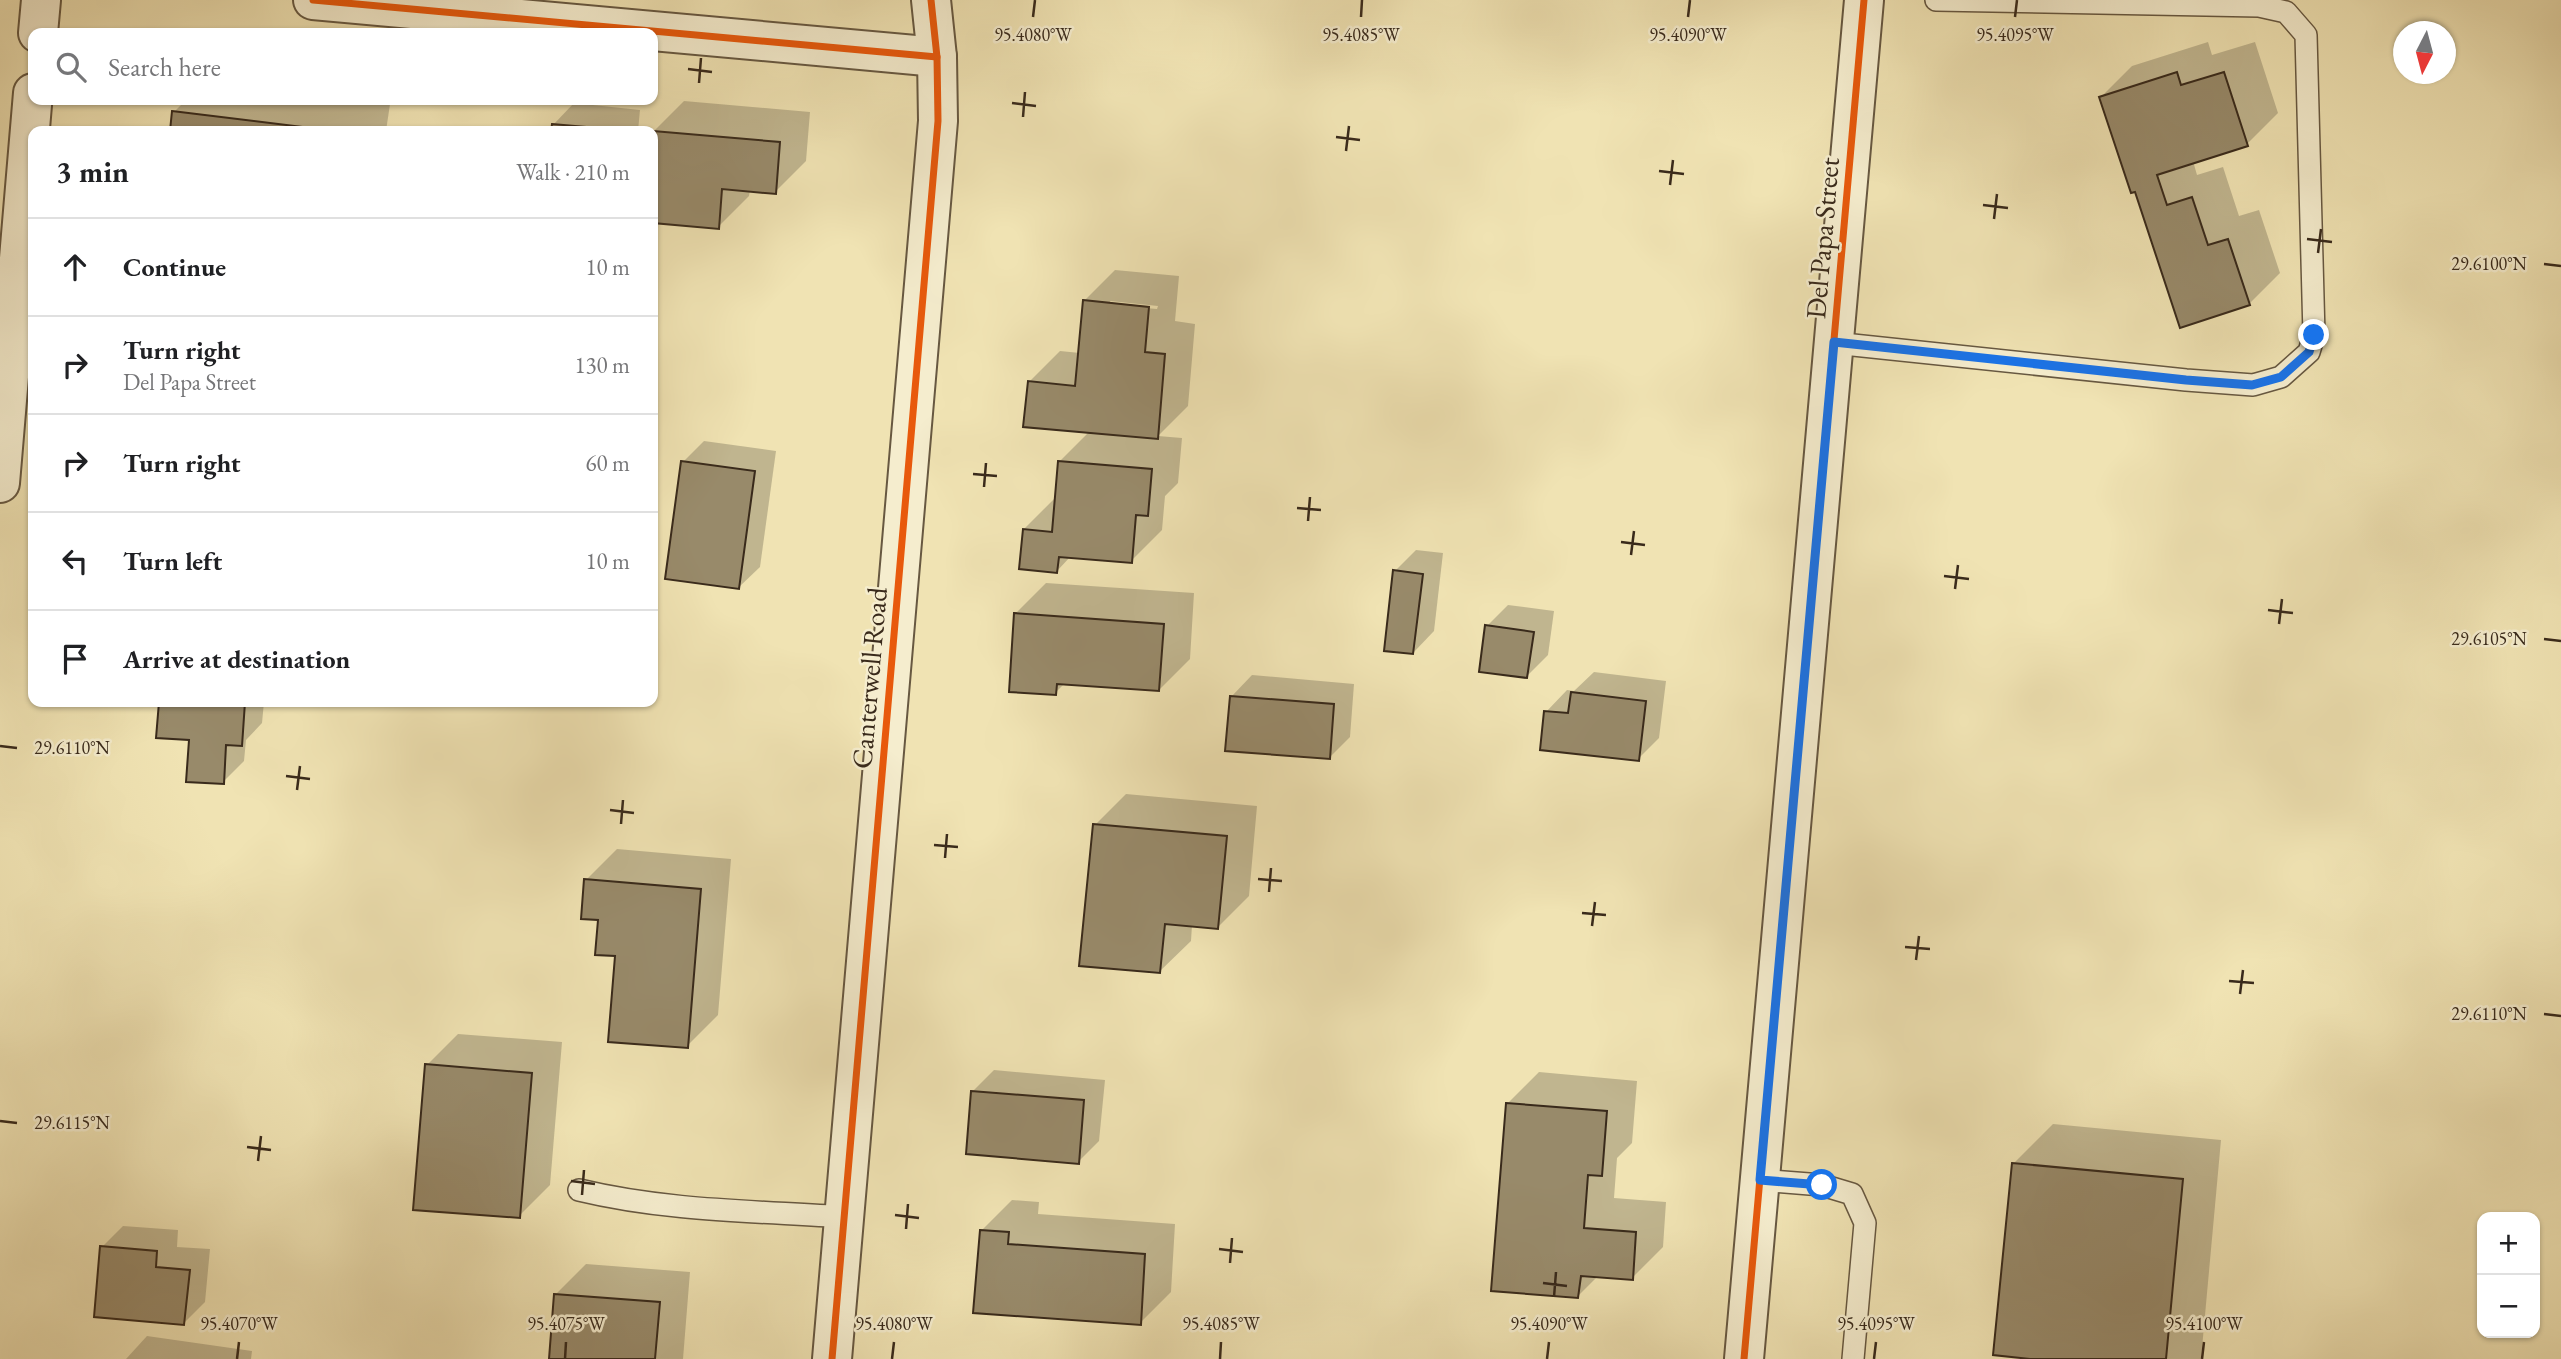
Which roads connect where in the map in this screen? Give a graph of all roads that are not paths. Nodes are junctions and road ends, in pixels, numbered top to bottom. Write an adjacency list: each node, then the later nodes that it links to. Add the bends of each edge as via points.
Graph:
1 (41, 0): 6 (street)
2 (313, 0): 7 (street)
3 (931, 0): 9 (street, Canterwell Road)
4 (1864, 0): 13 (street, Del Papa Street)
5 (1936, 0): 13 (lane, via 2259,6 2286,12 2306,35 2314,335 2309,352 2281,377 2252,385)
6 (38, 28)
7 (620, 28)
8 (658, 32): 9 (street)
9 (937, 57): 17 (street, Canterwell Road, via 938,121)
10 (32, 105): 11 (street)
11 (30, 126)
12 (28, 152): 14 (street)
13 (1834, 342): 15 (street, Del Papa Street)
14 (0, 483)
15 (1760, 1180): 19 (street, Del Papa Street); 20 (lane, via 1822,1185 1852,1194 1865,1223)
16 (579, 1190): 17 (lane, via 671,1207)
17 (844, 1217): 18 (street, Canterwell Road)
18 (832, 1359)
19 (1744, 1359)
20 (1853, 1359)

